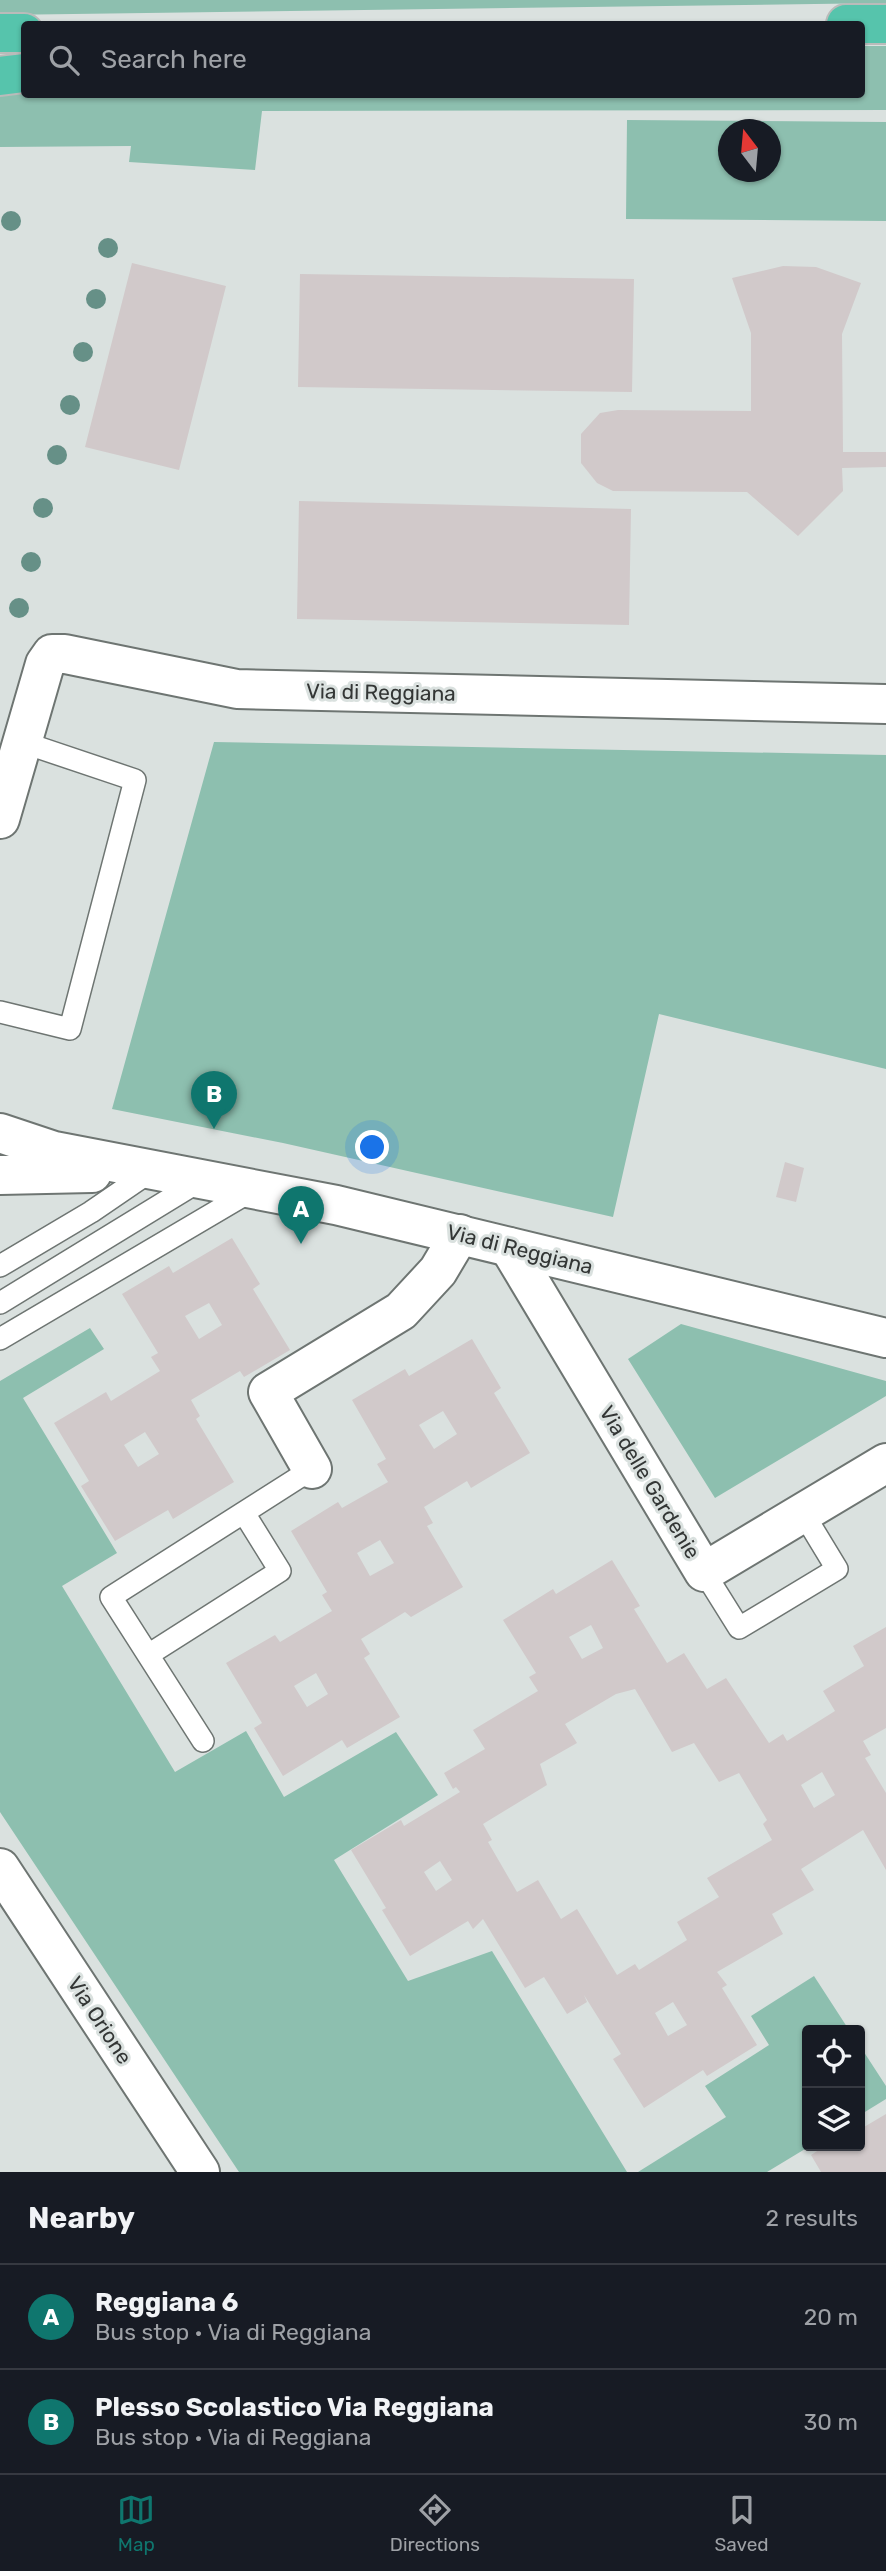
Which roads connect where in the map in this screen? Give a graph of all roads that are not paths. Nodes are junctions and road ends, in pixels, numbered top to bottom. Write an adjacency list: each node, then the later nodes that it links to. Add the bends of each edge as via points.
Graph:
1 (865, 24): 2 (highway)
2 (886, 24)
3 (0, 33): 4 (highway)
4 (21, 33)
5 (21, 73): 6 (highway)
6 (0, 76)
7 (886, 704): 8 (street, Via di Reggiana, via 237,689 52,654)
8 (22, 742): 9 (street, Via di Reggiana); 10 (lane, via 135,780 70,1029)
9 (0, 819)
10 (0, 1012)
11 (0, 1133): 12 (street, Via di Reggiana, via 54,1151)
12 (151, 1171): 13 (street, Via di Reggiana); 14 (street, Via di Reggiana); 18 (lane)
13 (0, 1175)
14 (202, 1179): 15 (street, Via di Reggiana); 19 (lane)
15 (255, 1188): 16 (street, Via di Reggiana); 21 (lane)
16 (460, 1234): 17 (street, Via di Reggiana); 23 (street, via 438,1271 401,1311 268,1392)
17 (509, 1247): 20 (street, Via di Reggiana); 26 (street, Via delle Gardenie)
18 (0, 1266)
19 (0, 1303)
20 (886, 1338)
21 (0, 1339)
22 (886, 1463): 25 (street, Via delle Gardenie)
23 (312, 1469): 24 (lane)
24 (244, 1513): 27 (lane, via 281,1571); 27 (lane, via 111,1597)
25 (803, 1513): 26 (street, Via delle Gardenie); 26 (lane, via 837,1569 739,1629)
26 (704, 1572)
27 (148, 1655): 28 (lane)
28 (203, 1741)
29 (0, 1868): 30 (street, Via Orione)
30 (200, 2172)

